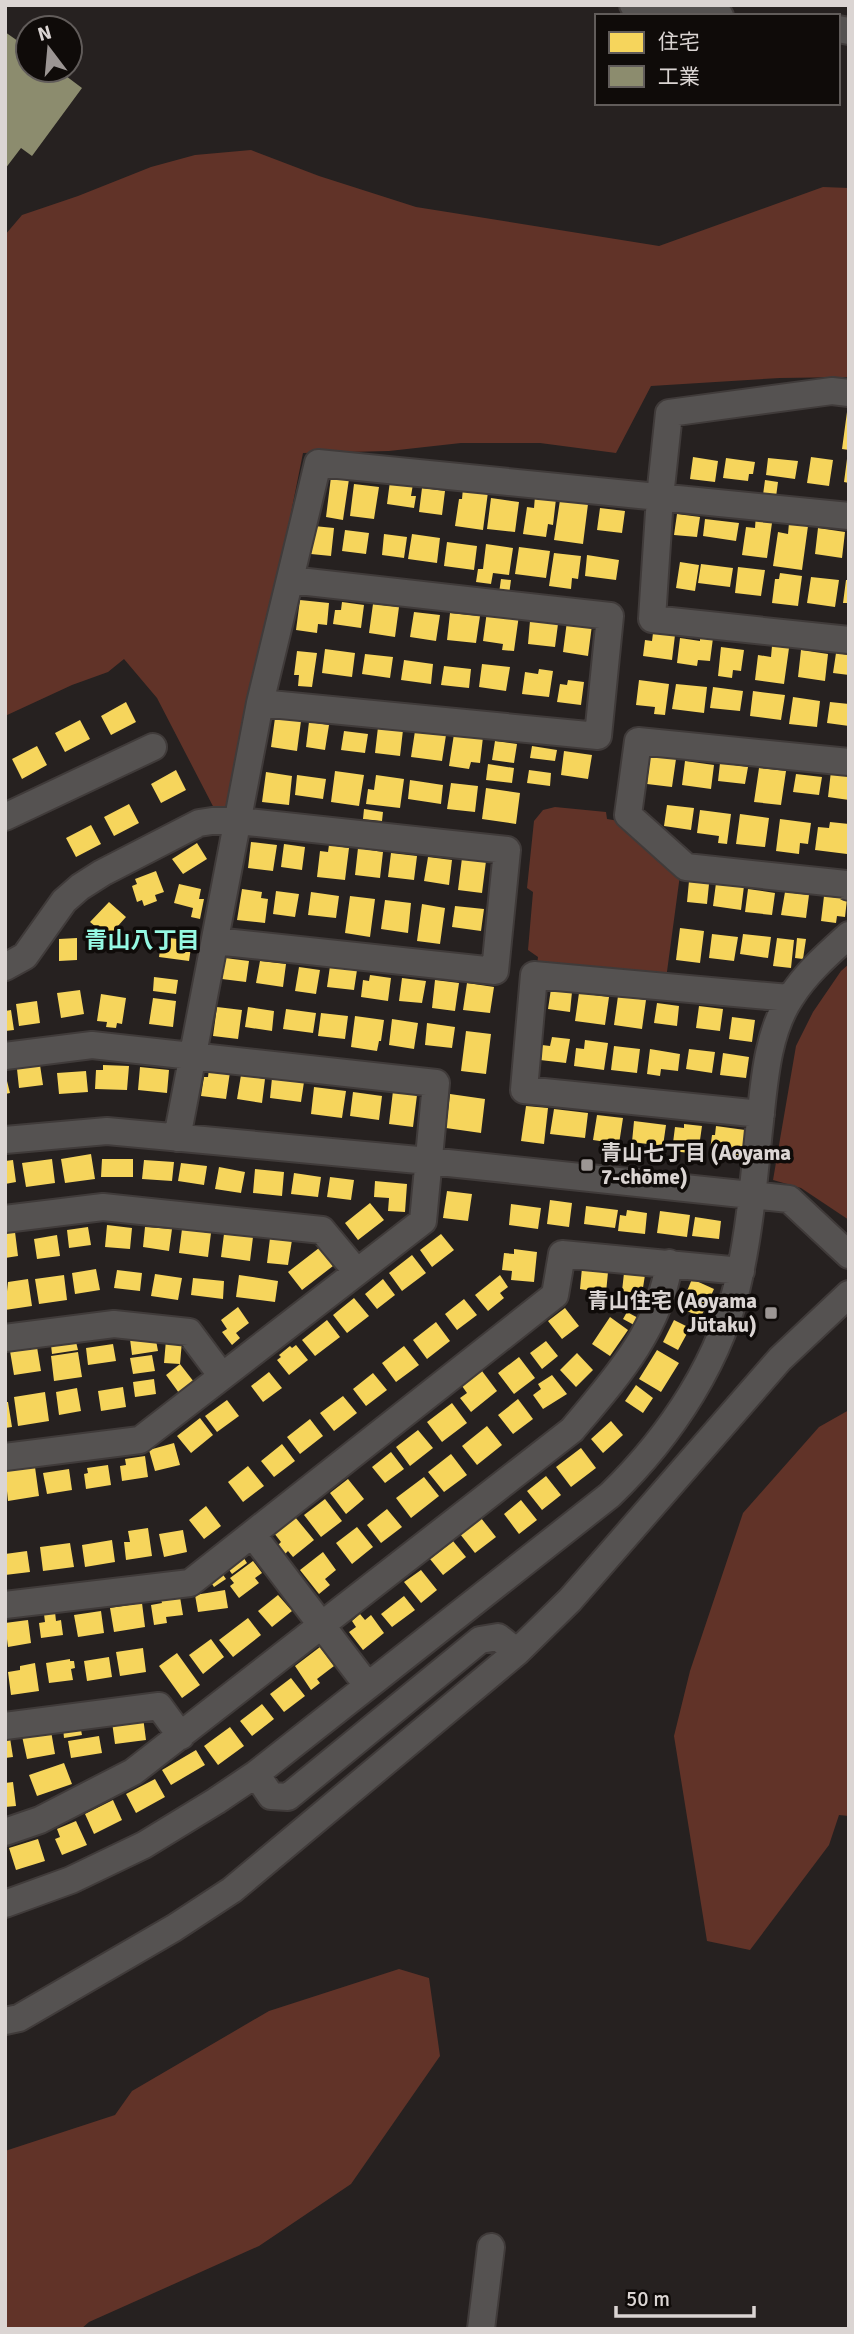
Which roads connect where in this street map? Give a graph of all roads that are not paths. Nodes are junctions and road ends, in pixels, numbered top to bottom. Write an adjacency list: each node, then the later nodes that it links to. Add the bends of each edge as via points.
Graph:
1 (633, 5): 2 (street)
2 (704, 14)
3 (849, 393): 4 (street, via 832,391 669,413)
4 (660, 497): 5 (street); 6 (street, via 318,463); 7 (street, via 652,619)
5 (849, 516)
6 (290, 580): 8 (street); 8 (street, via 610,616 598,736)
7 (849, 640)
8 (260, 703): 12 (street)
9 (153, 747): 11 (street)
10 (849, 761): 13 (street, via 638,741 628,815 686,867)
11 (5, 817)
12 (239, 821): 15 (street); 15 (street, via 507,849 495,971); 16 (street, via 199,823 102,873 64,901 25,956)
13 (849, 887)
14 (849, 935): 17 (street)
15 (215, 941): 18 (street)
16 (5, 967)
17 (789, 998): 20 (street, via 768,1054); 20 (street, via 534,975 524,1090)
18 (192, 1055): 19 (street, via 92,1045); 21 (street); 23 (street, via 436,1083)
19 (5, 1056)
20 (761, 1114): 24 (street)
21 (177, 1138): 22 (street, via 107,1131); 23 (street)
22 (5, 1140)
23 (429, 1161): 24 (street); 29 (street, via 424,1221)
24 (752, 1195): 26 (street, via 789,1199); 28 (street)
25 (5, 1219): 29 (street, via 103,1207 323,1230)
26 (849, 1255)
27 (669, 1263): 28 (street); 34 (street, via 562,1254 555,1295); 36 (street, via 666,1288 649,1327 572,1430)
28 (741, 1271): 38 (street, via 702,1373 662,1439 638,1468 610,1495)
29 (357, 1272): 32 (street)
30 (849, 1294): 37 (street, via 780,1359 570,1600)
31 (5, 1338): 32 (street, via 114,1324 189,1332)
32 (222, 1376): 33 (street, via 140,1440)
33 (5, 1457)
34 (253, 1535): 35 (street, via 190,1583); 36 (street)
35 (5, 1605)
36 (320, 1625): 38 (street); 40 (street)
37 (517, 1652): 41 (street, via 498,1637 480,1640 288,1797 271,1796); 44 (street, via 232,1890 19,2018)
38 (367, 1685): 41 (street)
39 (5, 1726): 40 (street, via 159,1706)
40 (181, 1735): 42 (street, via 133,1772 40,1820)
41 (256, 1774): 43 (street, via 144,1845 71,1880)
42 (5, 1832)
43 (5, 1904)
44 (5, 2021)
45 (491, 2247): 46 (street)
46 (481, 2329)

